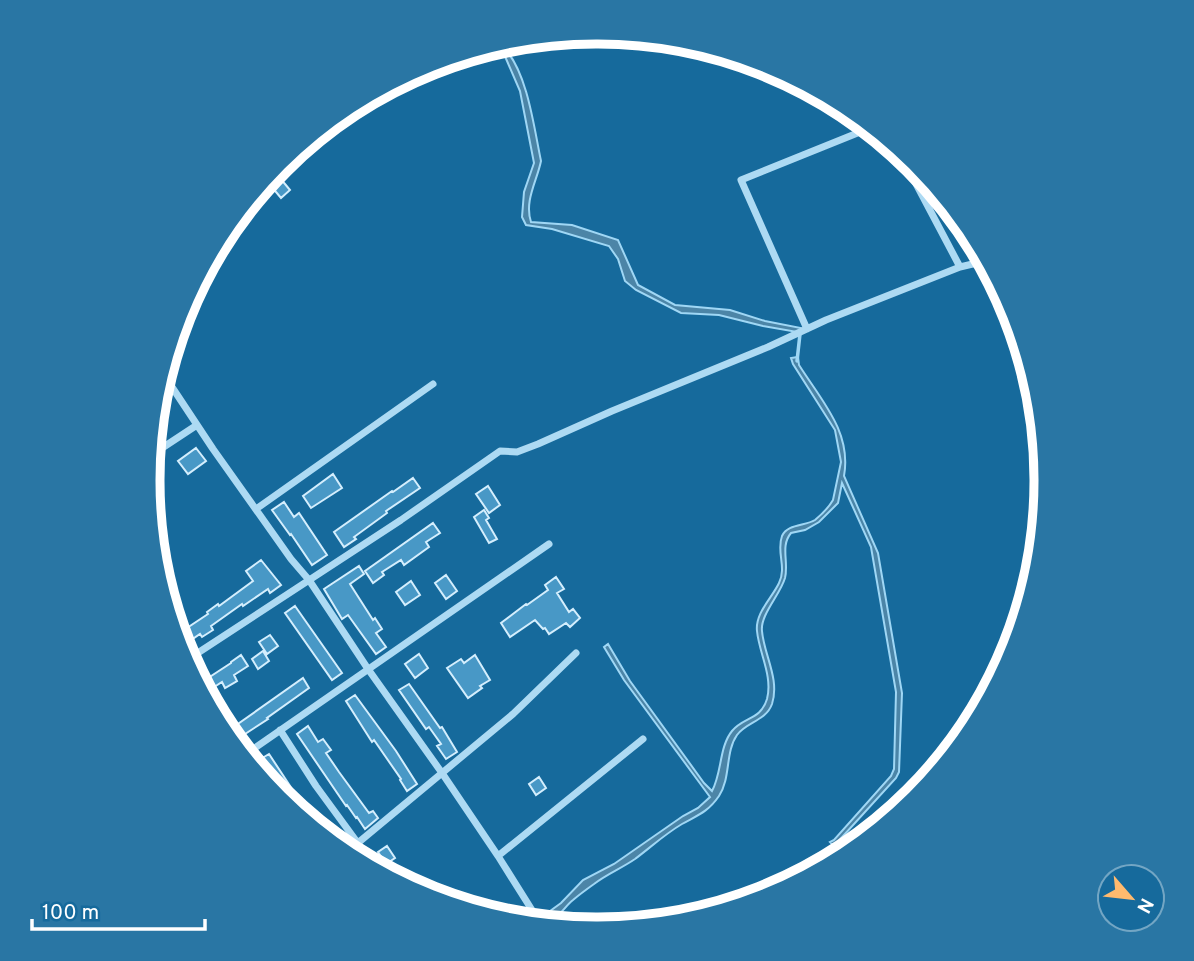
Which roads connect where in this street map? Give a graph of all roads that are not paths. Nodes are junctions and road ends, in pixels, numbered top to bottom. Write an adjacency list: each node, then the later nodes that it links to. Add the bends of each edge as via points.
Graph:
1 (860, 132): 5 (street, via 741,180)
2 (915, 182): 4 (street)
3 (976, 263): 4 (street)
4 (960, 267): 5 (street)
5 (803, 331): 12 (street, via 527,448 500,451)
6 (433, 384): 10 (street)
7 (171, 386): 8 (street)
8 (197, 425): 9 (street); 10 (street)
9 (161, 448)
10 (256, 509): 12 (street)
11 (549, 544): 15 (street)
12 (309, 580): 14 (street); 15 (street)
13 (576, 653): 19 (street)
14 (196, 654)
15 (368, 670): 16 (street); 19 (street)
16 (280, 730): 18 (street); 20 (street)
17 (643, 739): 21 (street)
18 (253, 749)
19 (442, 773): 20 (street); 21 (street)
20 (356, 845)
21 (498, 856): 22 (street)
22 (532, 912)

